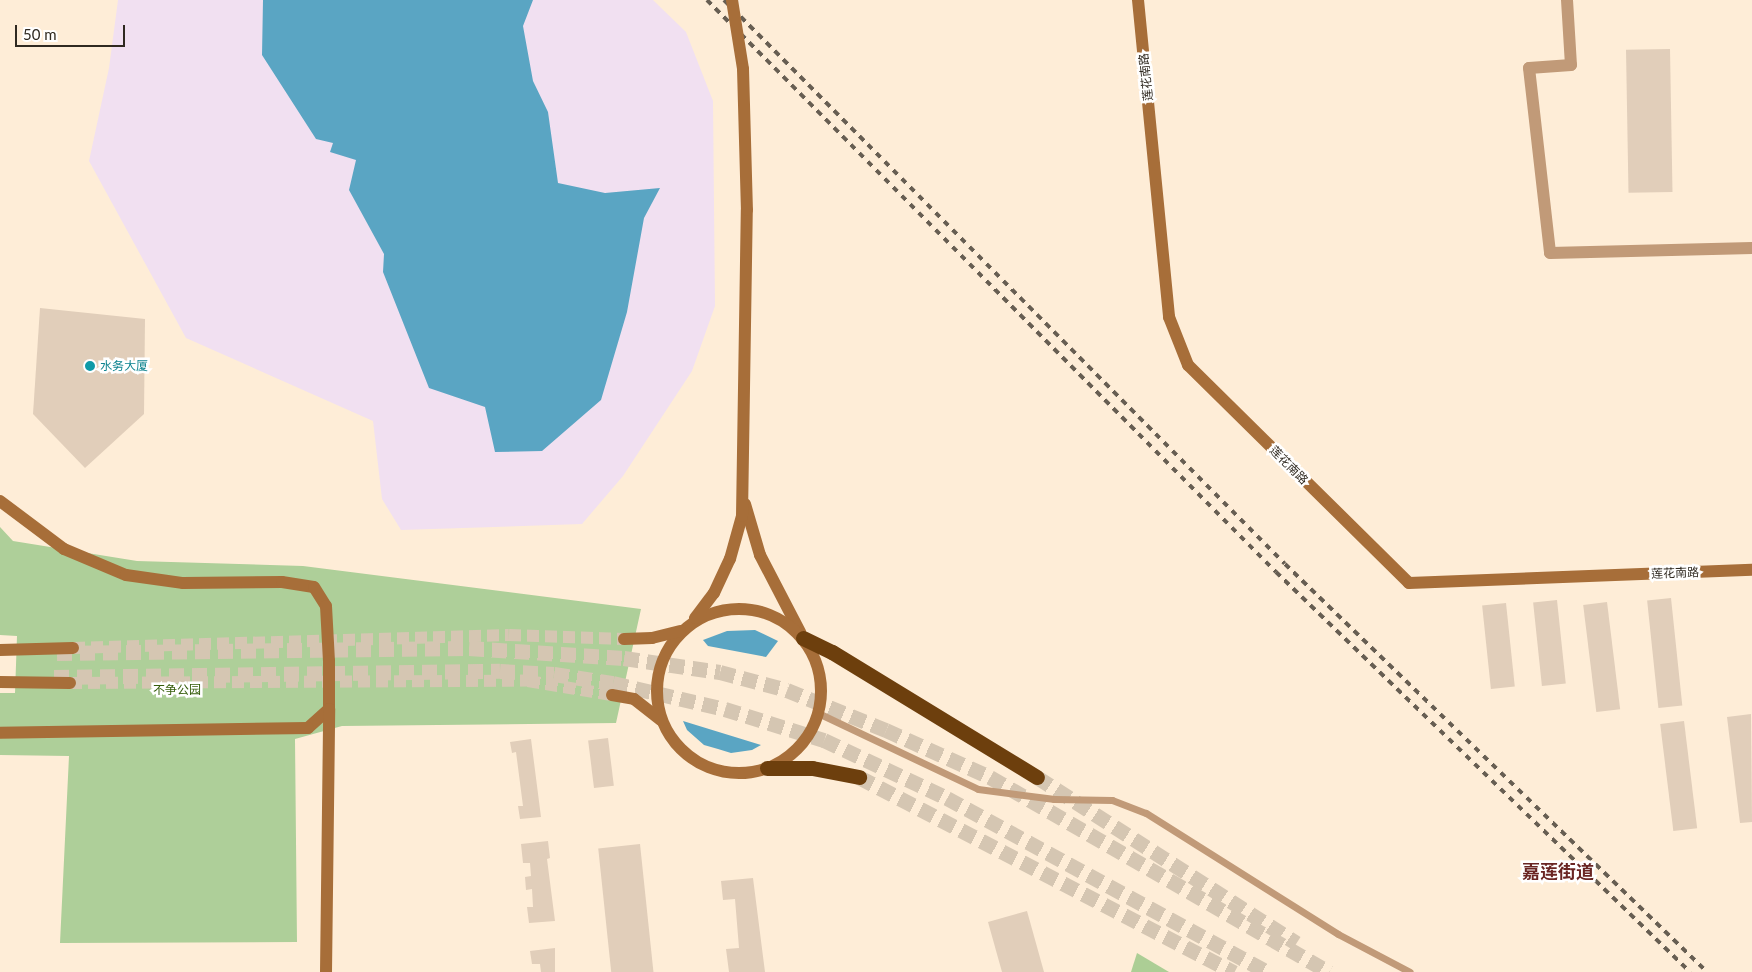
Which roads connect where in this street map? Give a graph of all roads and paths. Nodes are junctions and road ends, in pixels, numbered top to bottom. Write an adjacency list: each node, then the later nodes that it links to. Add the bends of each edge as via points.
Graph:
1 (732, 0): 5 (street, bridge, via 743,69 747,210)
2 (1138, 0): 7 (street, 莲花南路, via 1169,317 1188,365 1409,583)
3 (1567, 0): 4 (street, via 1571,65 1529,68 1550,253)
4 (1752, 248)
5 (743, 497): 8 (street, via 730,559 700,613); 10 (street, via 760,555)
6 (0, 501): 16 (street, via 64,549 126,575 183,582 282,582 314,587 326,606)
7 (1752, 570)
8 (682, 630): 9 (street, via 667,636); 10 (street, via 699,618 718,611 754,609 781,619); 18 (street, via 666,653 659,672 657,699)
9 (624, 638)
10 (803, 638): 17 (street, via 816,660 821,681); 22 (highway, via 832,652)
11 (73, 648): 12 (street)
12 (0, 650)
13 (0, 682): 14 (street)
14 (70, 683)
15 (612, 695): 18 (street, via 634,699 659,716)
16 (329, 710): 19 (street, via 308,728); 23 (street)
17 (818, 713): 20 (street, via 802,744 791,755); 24 (lane, via 978,788 1054,800 1112,800 1146,813 1338,934)
18 (663, 725): 20 (street, via 689,756 713,769 746,773)
19 (0, 733)
20 (767, 768): 21 (highway, via 812,768)
21 (859, 777)
22 (1037, 777)
23 (326, 972)
24 (1410, 972)

